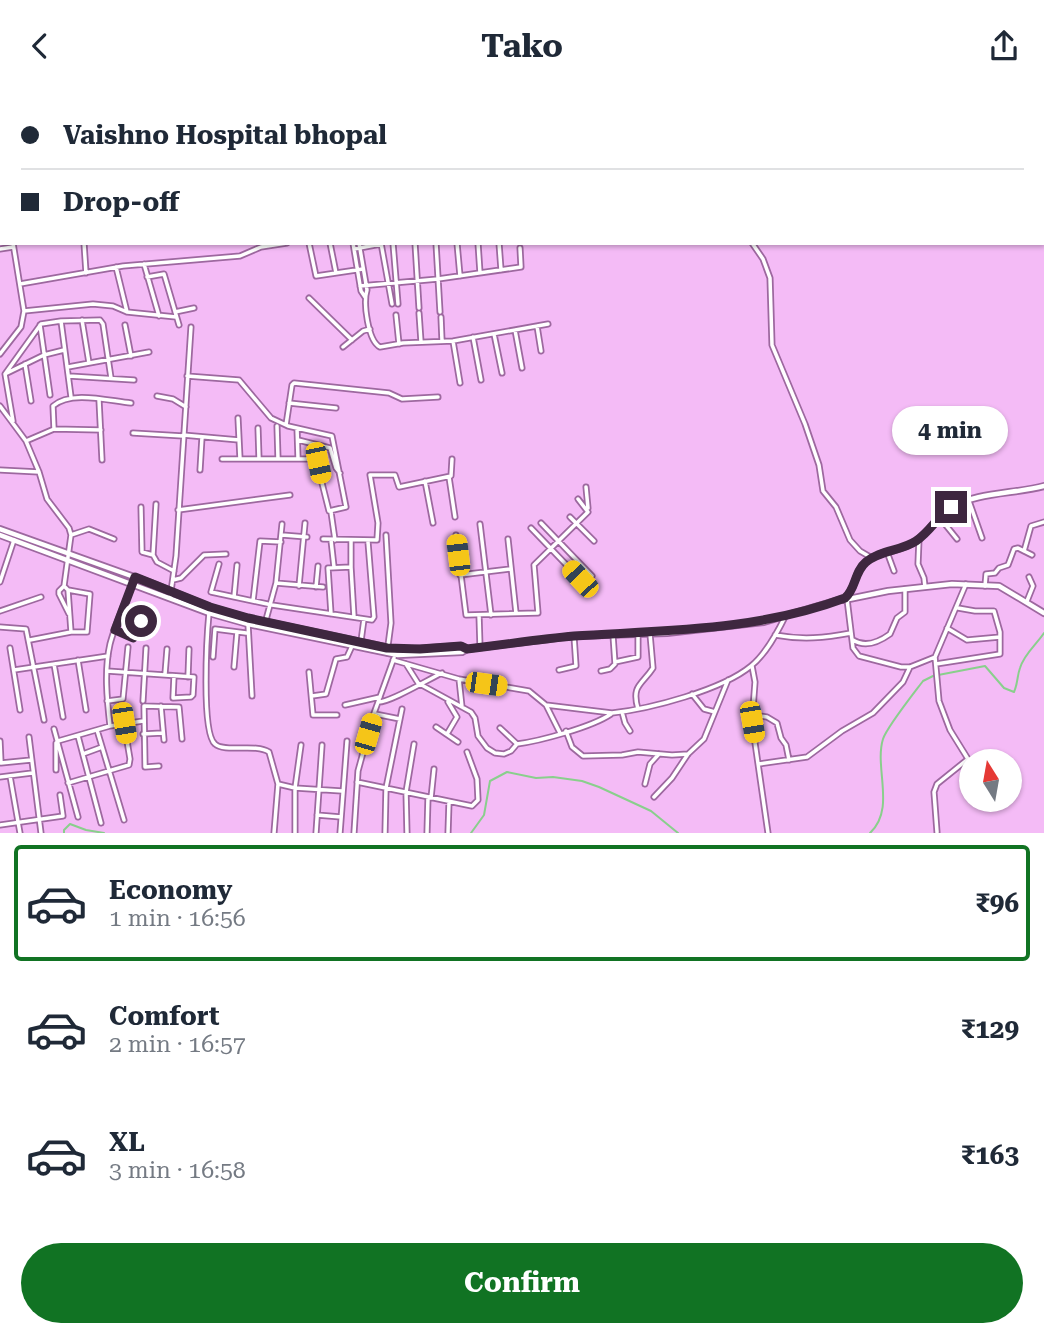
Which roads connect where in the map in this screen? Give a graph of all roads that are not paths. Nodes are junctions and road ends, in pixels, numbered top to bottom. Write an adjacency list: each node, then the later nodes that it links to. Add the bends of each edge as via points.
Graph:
1 (13, 245): 16 (street); 30 (street)
2 (84, 245): 21 (street)
3 (274, 245): 17 (street, via 240,256)
4 (309, 245): 22 (street, via 315,275)
5 (330, 245): 22 (street)
6 (381, 245): 28 (street)
7 (393, 245): 29 (street)
8 (415, 245): 27 (street)
9 (436, 245): 26 (street)
10 (457, 245): 24 (street)
11 (478, 245): 23 (street)
12 (499, 245): 20 (street)
13 (753, 245): 164 (street, via 770,278 772,345 805,424 823,491 836,507 850,540)
14 (358, 247): 19 (street)
15 (520, 248): 20 (street, via 521,267)
16 (0, 249)
17 (144, 264): 18 (street); 25 (street)
18 (116, 267): 21 (street); 37 (street)
19 (360, 269): 22 (street); 31 (street)
20 (501, 270): 23 (street)
21 (86, 273): 30 (street)
22 (336, 273)
23 (480, 273): 24 (street)
24 (460, 276): 26 (street)
25 (148, 277): 38 (street, via 164,274); 40 (street)
26 (438, 279): 27 (street); 54 (street)
27 (417, 281): 29 (street); 56 (street)
28 (388, 282): 29 (street); 31 (street); 33 (street)
29 (396, 282): 34 (street)
30 (20, 284): 36 (street)
31 (363, 285): 49 (street)
32 (309, 297): 53 (street)
33 (392, 304)
34 (398, 304)
35 (194, 308): 38 (street)
36 (24, 311): 37 (street, via 93,304); 62 (street, via 21,327)
37 (127, 312): 40 (street)
38 (176, 315): 40 (street); 46 (street)
39 (396, 315): 57 (street)
40 (159, 316)
41 (82, 320): 42 (street); 65 (street, via 101,321); 66 (street)
42 (61, 321): 44 (street); 59 (street)
43 (548, 324): 47 (street)
44 (40, 325): 63 (street); 71 (street)
45 (125, 325): 64 (street)
46 (179, 325)
47 (537, 326): 50 (street); 60 (street)
48 (191, 327): 73 (street)
49 (370, 329): 53 (street); 57 (street, via 376,346)
50 (515, 330): 51 (street); 69 (street)
51 (494, 334): 52 (street); 70 (street)
52 (473, 337): 55 (street); 76 (street)
53 (352, 340): 58 (street)
54 (442, 341): 55 (street); 56 (street)
55 (453, 341): 77 (street)
56 (421, 342): 57 (street)
57 (399, 344)
58 (343, 347)
59 (65, 350): 63 (street); 68 (street)
60 (541, 351)
61 (149, 352): 64 (street)
62 (0, 354)
63 (44, 355): 67 (street); 78 (street)
64 (131, 356): 65 (street)
65 (109, 360): 66 (street); 74 (street)
66 (89, 363): 68 (street)
67 (24, 364): 71 (street); 83 (street)
68 (68, 367): 72 (street)
69 (522, 368)
70 (502, 373)
71 (5, 374): 90 (street)
72 (69, 376): 74 (street); 80 (street)
73 (187, 376): 87 (street); 91 (street, via 239,380 269,416)
74 (111, 378): 75 (street)
75 (134, 380)
76 (481, 380)
77 (460, 383)
78 (50, 395)
79 (157, 396): 87 (street)
80 (71, 397): 82 (street); 95 (street, via 55,404)
81 (438, 397): 85 (street, via 402,399 389,393 298,382 292,384)
82 (99, 400): 84 (street); 96 (street)
83 (31, 401)
84 (131, 403)
85 (289, 403): 88 (street); 91 (street)
86 (0, 406): 90 (street)
87 (186, 407): 98 (street)
88 (336, 408)
89 (238, 418): 100 (street)
90 (14, 423): 102 (street)
91 (286, 425): 94 (street)
92 (277, 426): 105 (street)
93 (258, 428): 104 (street)
94 (297, 428): 101 (street); 113 (street, via 332,436)
95 (54, 429): 96 (street); 102 (street)
96 (101, 430): 108 (street)
97 (133, 433): 98 (street)
98 (183, 436): 99 (street); 123 (street)
99 (202, 437): 100 (street); 111 (street)
100 (239, 440): 103 (street)
101 (298, 440): 106 (street); 113 (street, via 330,448)
102 (26, 441): 112 (street)
103 (240, 459): 104 (street); 109 (street)
104 (259, 459): 105 (street)
105 (278, 459): 106 (street)
106 (298, 459): 125 (street, via 317,460)
107 (452, 459): 114 (street)
108 (103, 460)
109 (222, 460)
110 (0, 470): 112 (street)
111 (200, 470)
112 (39, 472): 139 (street, via 47,499)
113 (340, 473): 125 (street, via 346,507)
114 (449, 477): 115 (street); 126 (street)
115 (425, 481): 131 (street); 156 (street, via 399,487 395,475 370,475 379,536)
116 (1044, 486): 120 (street)
117 (586, 487): 124 (street)
118 (290, 495): 123 (street)
119 (578, 499): 124 (street)
120 (969, 501): 128 (street, via 951,507); 145 (street)
121 (156, 504): 162 (street)
122 (141, 507): 162 (street, via 142,552)
123 (178, 510): 172 (street)
124 (588, 510): 133 (street)
125 (331, 512): 151 (street)
126 (455, 517)
127 (570, 517): 133 (street)
128 (940, 518): 149 (street); 150 (street)
129 (1044, 522): 158 (street, via 1031,526)
130 (305, 523): 144 (street)
131 (433, 523)
132 (541, 523): 153 (street)
133 (577, 523): 153 (street); 154 (street)
134 (282, 524): 140 (street)
135 (480, 524): 173 (street)
136 (531, 528): 157 (street)
137 (0, 529): 143 (street)
138 (0, 535): 143 (street)
139 (71, 535): 146 (street, via 89,529); 160 (street)
140 (282, 535): 144 (street); 155 (street)
141 (386, 535): 240 (street, via 391,618)
142 (456, 535): 175 (street)
143 (15, 537): 160 (street); 165 (street); 181 (street)
144 (305, 537): 186 (street)
145 (982, 538)
146 (114, 539)
147 (323, 539): 151 (street)
148 (508, 539): 171 (street)
149 (919, 539): 159 (street); 190 (street, via 918,564)
150 (957, 539)
151 (333, 540): 152 (street); 169 (street)
152 (351, 541): 156 (street); 170 (street)
153 (558, 541): 157 (street); 176 (street)
154 (594, 541)
155 (281, 542): 182 (street); 199 (street, via 260,541)
156 (368, 542): 213 (street, via 374,617)
157 (550, 548): 179 (street); 207 (street, via 534,565 539,612)
158 (1024, 551): 163 (street); 187 (street, via 1014,549 1008,565 986,574)
159 (887, 552): 164 (street); 174 (street)
160 (69, 554): 165 (street); 177 (street)
161 (226, 554): 180 (street, via 204,555)
162 (153, 555): 172 (street)
163 (1032, 555)
164 (872, 558): 198 (street, via 857,573 849,595)
165 (68, 561): 183 (street); 185 (street)
166 (219, 564): 195 (street, via 211,592)
167 (237, 565): 195 (street)
168 (318, 566): 188 (street)
169 (334, 567): 170 (street); 206 (street, via 328,568)
170 (351, 567): 211 (street)
171 (511, 568): 173 (street); 207 (street)
172 (174, 571): 180 (street)
173 (486, 572): 175 (street); 210 (street)
174 (894, 572)
175 (460, 575): 209 (street, via 465,613)
176 (592, 576)
177 (135, 577): 183 (street); 193 (street)
178 (1029, 577): 200 (street, via 1032,586)
179 (580, 579)
180 (173, 580): 193 (street)
181 (0, 582)
182 (276, 583): 186 (street); 201 (street)
183 (132, 584): 196 (street); 219 (street)
184 (966, 584): 187 (street); 190 (street); 202 (street)
185 (64, 586): 192 (street); 208 (street, via 59,594)
186 (299, 586): 188 (street)
187 (985, 586): 200 (street, via 999,586)
188 (316, 587): 189 (street)
189 (323, 587)
190 (925, 587): 191 (street)
191 (905, 589): 197 (street); 230 (street, via 905,612 890,634 863,645)
192 (68, 590): 208 (street); 220 (street, via 90,594 87,632)
193 (171, 591): 196 (street); 203 (street)
194 (41, 597): 204 (street)
195 (234, 597): 199 (street)
196 (170, 598): 203 (street)
197 (848, 599): 198 (street); 223 (street)
198 (839, 600): 212 (street)
199 (253, 601): 201 (street)
200 (1027, 601): 205 (street)
201 (272, 605): 206 (street); 216 (street)
202 (957, 608): 218 (street); 229 (street, via 994,611)
203 (209, 610): 215 (street); 335 (street, via 207,713 213,741 219,746 266,750)
204 (0, 611)
205 (1044, 613)
206 (331, 614): 211 (street)
207 (516, 614): 210 (street)
208 (70, 615): 220 (street)
209 (479, 615): 210 (street); 235 (street)
210 (491, 615)
211 (354, 617): 213 (street)
212 (785, 617): 222 (street); 227 (street)
213 (364, 619): 233 (street)
214 (141, 621): 219 (street, via 133,638)
215 (248, 621): 216 (street); 224 (street)
216 (265, 625): 232 (street)
217 (0, 627): 231 (street, via 23,628)
218 (947, 628): 229 (street, via 967,640); 244 (street)
219 (115, 630): 242 (street)
220 (71, 632): 231 (street)
221 (237, 632): 224 (street); 243 (street, via 215,629); 252 (street)
222 (650, 633): 225 (street); 280 (street, via 653,669 634,695)
223 (851, 633): 227 (street, via 818,639); 230 (street)
224 (247, 634): 269 (street)
225 (638, 634): 226 (street); 246 (street, via 638,657)
226 (613, 635): 228 (street); 246 (street)
227 (775, 635): 249 (street)
228 (574, 636): 235 (street); 255 (street, via 576,666)
229 (1000, 637): 250 (street, via 998,656)
230 (852, 639): 253 (street, via 859,656)
231 (30, 640): 251 (street)
232 (353, 643): 233 (street); 270 (street, via 348,657 336,659 326,694)
233 (361, 645): 240 (street)
234 (128, 647): 258 (street)
235 (480, 647): 241 (street)
236 (10, 648): 254 (street)
237 (146, 648): 260 (street)
238 (167, 649): 262 (street)
239 (189, 649): 264 (street)
240 (387, 651): 241 (street)
241 (394, 655): 247 (street); 271 (street)
242 (108, 656): 245 (street); 256 (street)
243 (213, 657)
244 (935, 657): 250 (street); 253 (street)
245 (78, 660): 248 (street); 282 (street)
246 (615, 662): 257 (street)
247 (405, 663): 261 (street); 267 (street)
248 (54, 664): 251 (street); 289 (street)
249 (752, 665): 266 (street); 288 (street)
250 (936, 666): 354 (street, via 939,701 968,759 937,784)
251 (35, 667): 254 (street); 291 (street)
252 (234, 667)
253 (910, 667): 323 (street, via 903,682 869,716 807,757)
254 (14, 670): 281 (street)
255 (559, 670)
256 (107, 671): 258 (street); 273 (street)
257 (601, 671)
258 (125, 672): 260 (street); 273 (street, via 123,699)
259 (309, 672): 270 (street)
260 (144, 673): 262 (street); 274 (street)
261 (443, 673): 265 (street); 267 (street)
262 (165, 674): 263 (street)
263 (174, 676): 264 (street); 264 (street, via 173,698 191,698 194,677)
264 (188, 677)
265 (458, 679): 276 (street, via 521,689); 278 (street)
266 (729, 679): 268 (street); 284 (street)
267 (418, 683): 271 (street, via 388,701); 272 (street)
268 (692, 694): 280 (street); 284 (street, via 704,709)
269 (252, 696)
270 (312, 696): 287 (street, via 313,715)
271 (379, 699): 275 (street); 286 (street)
272 (447, 700): 278 (street); 304 (street, via 457,717)
273 (107, 701): 294 (street)
274 (143, 701)
275 (345, 705)
276 (546, 705): 285 (street); 302 (street)
277 (161, 706): 292 (street, via 144,706); 301 (street); 308 (street, via 180,708)
278 (462, 707): 314 (street, via 473,715 478,736 487,748 505,754)
279 (402, 709): 290 (street)
280 (638, 709): 283 (street)
281 (20, 710)
282 (86, 710)
283 (622, 712): 285 (street); 300 (street)
284 (715, 712): 321 (street, via 704,739)
285 (612, 713): 299 (street, via 599,722)
286 (374, 714): 290 (street); 333 (street)
287 (337, 715)
288 (752, 715): 323 (street, via 776,722); 324 (street)
289 (64, 717)
290 (400, 719): 338 (street)
291 (44, 720)
292 (143, 720): 293 (street); 303 (street)
293 (124, 723): 294 (street); 328 (street, via 129,765)
294 (110, 726): 298 (street)
295 (436, 727): 304 (street)
296 (500, 728): 314 (street)
297 (54, 729): 310 (street)
298 (97, 730): 305 (street); 317 (street)
299 (566, 731): 302 (street); 320 (street, via 572,747 583,756)
300 (630, 731)
301 (163, 733): 303 (street); 307 (street)
302 (560, 733): 314 (street)
303 (144, 734): 325 (street, via 145,767)
304 (447, 734): 312 (street)
305 (78, 736): 310 (street); 319 (street)
306 (29, 737): 322 (street)
307 (164, 740)
308 (182, 740)
309 (0, 741): 322 (street, via 1,763)
310 (58, 741): 327 (street); 334 (street)
311 (346, 741): 340 (street)
312 (458, 742)
313 (414, 744): 341 (street)
314 (517, 744)
315 (301, 745): 337 (street)
316 (322, 745): 339 (street)
317 (102, 747): 319 (street); 328 (street)
318 (467, 753): 345 (street, via 477,779 478,802 469,806)
319 (83, 754): 331 (street)
320 (659, 754): 321 (street); 336 (street, via 649,766)
321 (688, 754): 344 (street)
322 (31, 760): 329 (street)
323 (789, 760): 324 (street)
324 (760, 764): 366 (street)
325 (159, 767)
326 (435, 769): 343 (street)
327 (56, 770)
328 (108, 770): 331 (street); 350 (street)
329 (32, 773): 330 (street); 349 (street)
330 (10, 776): 332 (street); 351 (street)
331 (89, 777): 334 (street); 352 (street)
332 (0, 778)
333 (356, 782): 338 (street); 361 (street)
334 (68, 783): 347 (street)
335 (278, 784): 337 (street); 357 (street)
336 (645, 784)
337 (295, 788): 339 (street); 358 (street)
338 (386, 788): 341 (street); 362 (street)
339 (318, 789): 340 (street); 346 (street)
340 (343, 792): 348 (street)
341 (406, 792): 343 (street); 363 (street)
342 (60, 795): 349 (street, via 63,816)
343 (430, 797): 345 (street); 364 (street)
344 (654, 797)
345 (449, 802): 365 (street)
346 (317, 815): 348 (street); 359 (street)
347 (78, 817)
348 (341, 817): 360 (street)
349 (39, 819): 351 (street); 356 (street)
350 (124, 820)
351 (18, 823): 353 (street); 355 (street)
352 (101, 824)
353 (0, 825)
354 (937, 832)
355 (20, 833)
356 (41, 833)
357 (274, 833)
358 (295, 833)
359 (316, 833)
360 (340, 833)
361 (354, 833)
362 (385, 833)
363 (407, 833)
364 (427, 833)
365 (449, 833)
366 (768, 833)

